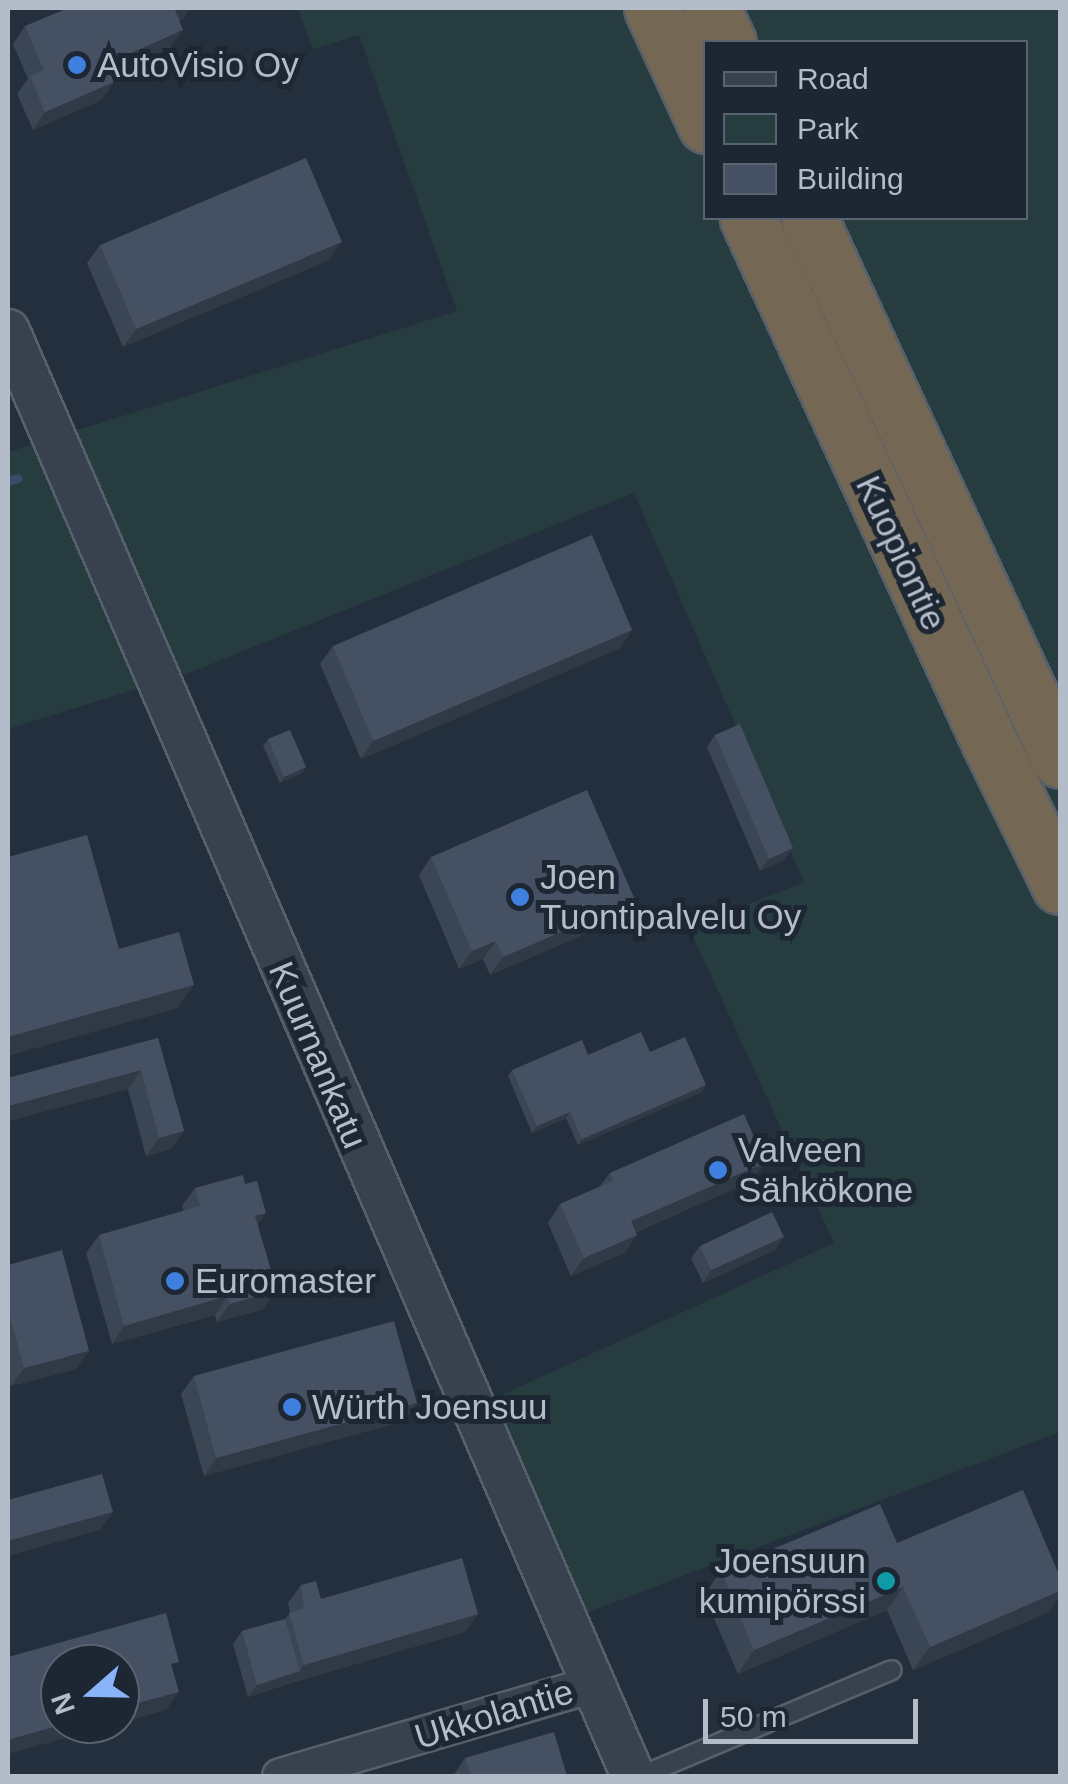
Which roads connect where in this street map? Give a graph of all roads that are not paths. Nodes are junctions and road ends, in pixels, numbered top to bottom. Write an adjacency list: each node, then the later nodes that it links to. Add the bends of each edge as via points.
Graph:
1 (652, 8): 4 (highway)
2 (712, 8): 3 (highway)
3 (727, 40)
4 (703, 118)
5 (749, 220): 9 (highway, Kuopiontie)
6 (819, 238): 8 (highway, Kuopiontie)
7 (8, 333): 11 (street, Kuurnankatu)
8 (1060, 760)
9 (1060, 886)
10 (892, 1670): 14 (lane)
11 (592, 1684): 12 (street, Ukkolantie); 13 (street, Kuurnankatu)
12 (280, 1776)
13 (633, 1776)
14 (641, 1776)

